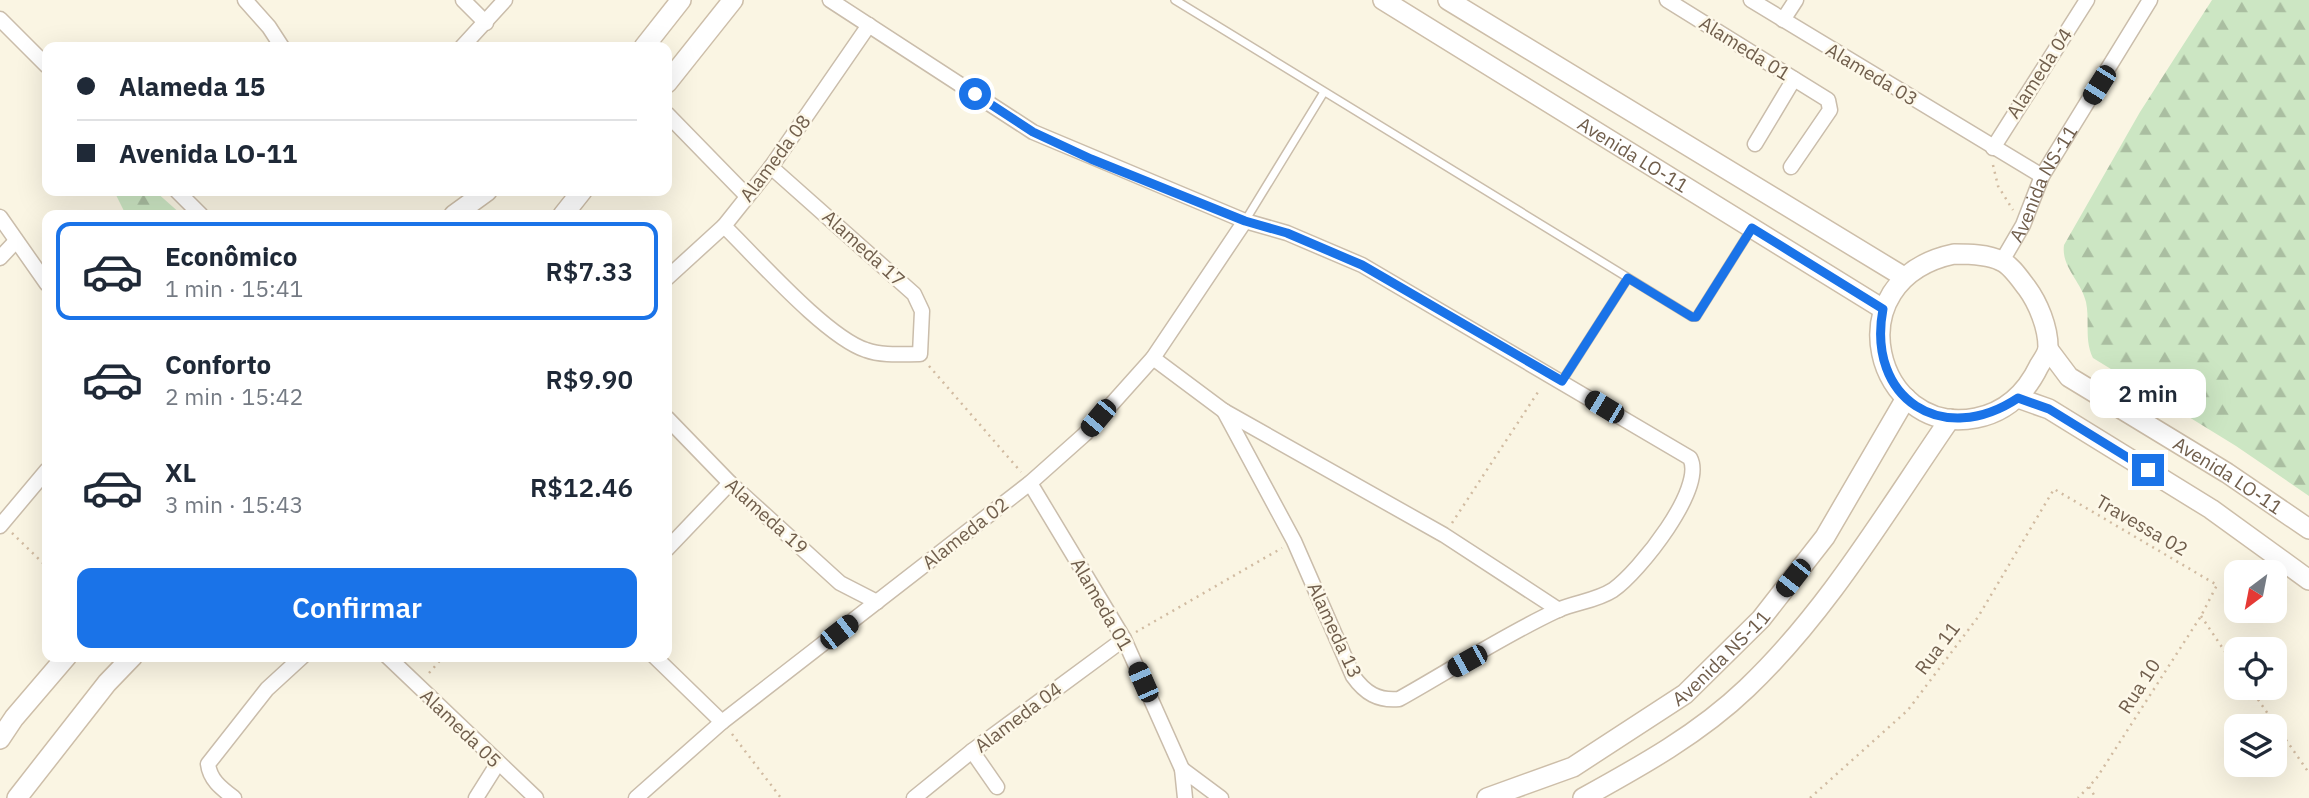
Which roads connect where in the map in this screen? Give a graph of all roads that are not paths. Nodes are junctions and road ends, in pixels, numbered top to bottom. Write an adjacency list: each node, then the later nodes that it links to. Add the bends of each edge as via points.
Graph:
1 (245, 0): 19 (street)
2 (463, 0): 17 (street)
3 (505, 0): 17 (street)
4 (681, 0): 21 (street)
5 (733, 0): 23 (street)
6 (830, 0): 18 (street)
7 (1175, 0): 25 (lane)
8 (1383, 0): 42 (street, Avenida LO-11)
9 (1448, 0): 48 (street, Avenida LO-11)
10 (1667, 0): 24 (street, Alameda 01)
11 (1751, 0): 16 (street, Alameda 03)
12 (1796, 0): 16 (street)
13 (2087, 0): 28 (street, Alameda 04)
14 (2150, 0): 31 (street, Avenida NS-11)
15 (0, 19): 22 (street)
16 (1783, 20): 28 (street, Alameda 03)
17 (486, 23): 20 (street)
18 (869, 25): 29 (street, Alameda 08); 40 (street, via 1033,132)
19 (279, 42)
20 (468, 42)
21 (648, 42)
22 (42, 61)
23 (672, 77)
24 (1794, 79): 27 (street); 30 (street, Alameda 01, via 1828,100 1830,110)
25 (1324, 92): 40 (lane); 49 (lane)
26 (672, 119): 32 (street)
27 (1755, 144)
28 (1993, 148): 31 (street, Alameda 03)
29 (771, 166): 32 (street, Alameda 08); 41 (street, Alameda 17, via 914,294 922,311 919,354 870,352 851,343 822,322)
30 (1791, 167)
31 (2042, 176): 45 (street, Avenida NS-11, via 2023,225)
32 (747, 195): 41 (street, Alameda 08)
33 (185, 196): 36 (street)
34 (480, 196): 37 (street)
35 (578, 196): 38 (street)
36 (197, 210)
37 (461, 210)
38 (567, 210)
39 (0, 217): 43 (street)
40 (1245, 221): 52 (street, Alameda 02); 53 (street, via 1287,233 1362,265)
41 (724, 226): 46 (street, Alameda 08)
42 (1752, 228): 49 (lane, via 1696,317); 50 (street, Avenida LO-11)
43 (15, 242): 44 (street); 47 (street)
44 (0, 258)
45 (2002, 261): 48 (street, via 1954,254 1919,265); 51 (street, via 2037,302)
46 (672, 273)
47 (42, 277)
48 (1904, 277): 50 (street)
49 (1628, 278): 53 (lane)
50 (1883, 309): 54 (street, via 1878,333 1881,357 1890,379)
51 (2048, 349): 55 (street); 63 (street, Avenida LO-11, via 2069,376)
52 (1153, 358): 56 (street, Alameda 13); 61 (street, Alameda 02, via 1085,433)
53 (1556, 378): 67 (street, Alameda 13, via 1690,458 1695,476 1685,502 1629,577 1603,596)
54 (1906, 398): 57 (street, via 1926,412); 88 (street, Avenida NS-11, via 1825,537 1761,619 1685,694 1573,767)
55 (2018, 398): 57 (street, via 1986,415); 65 (street, Avenida LO-11, via 2049,409 2211,509)
56 (1224, 411): 67 (street, Alameda 13, via 1444,535); 67 (street, Alameda 13, via 1294,541 1353,676 1367,692 1378,698 1399,699)
57 (1950, 419): 89 (street, Avenida NS-11, via 1818,608 1747,688 1667,751)
58 (672, 423): 60 (street, Alameda 19)
59 (42, 476): 62 (street)
60 (730, 483): 64 (street); 66 (street, Alameda 19, via 839,583)
61 (1030, 483): 66 (street, Alameda 02); 68 (street, Alameda 01)
62 (1, 525)
63 (2309, 529)
64 (672, 544)
65 (2309, 580)
66 (877, 602): 74 (street, Alameda 02)
67 (1559, 610)
68 (1124, 639): 76 (street, Alameda 04); 78 (street, Alameda 01)
69 (62, 662): 75 (street)
70 (127, 662): 80 (street)
71 (296, 662): 81 (street, via 267,689 208,764 216,784)
72 (393, 662): 77 (street, Alameda 05)
73 (660, 662): 74 (street)
74 (722, 722): 84 (street, Alameda 02)
75 (0, 739)
76 (972, 751): 79 (street); 85 (street, Alameda 04)
77 (498, 763): 82 (street); 83 (street, Alameda 05)
78 (1182, 769): 86 (street); 87 (street)
79 (997, 787)
80 (22, 796)
81 (233, 798)
82 (476, 798)
83 (536, 798)
84 (636, 798)
85 (914, 798)
86 (1185, 798)
87 (1222, 798)
88 (1487, 798)
89 (1583, 798)

